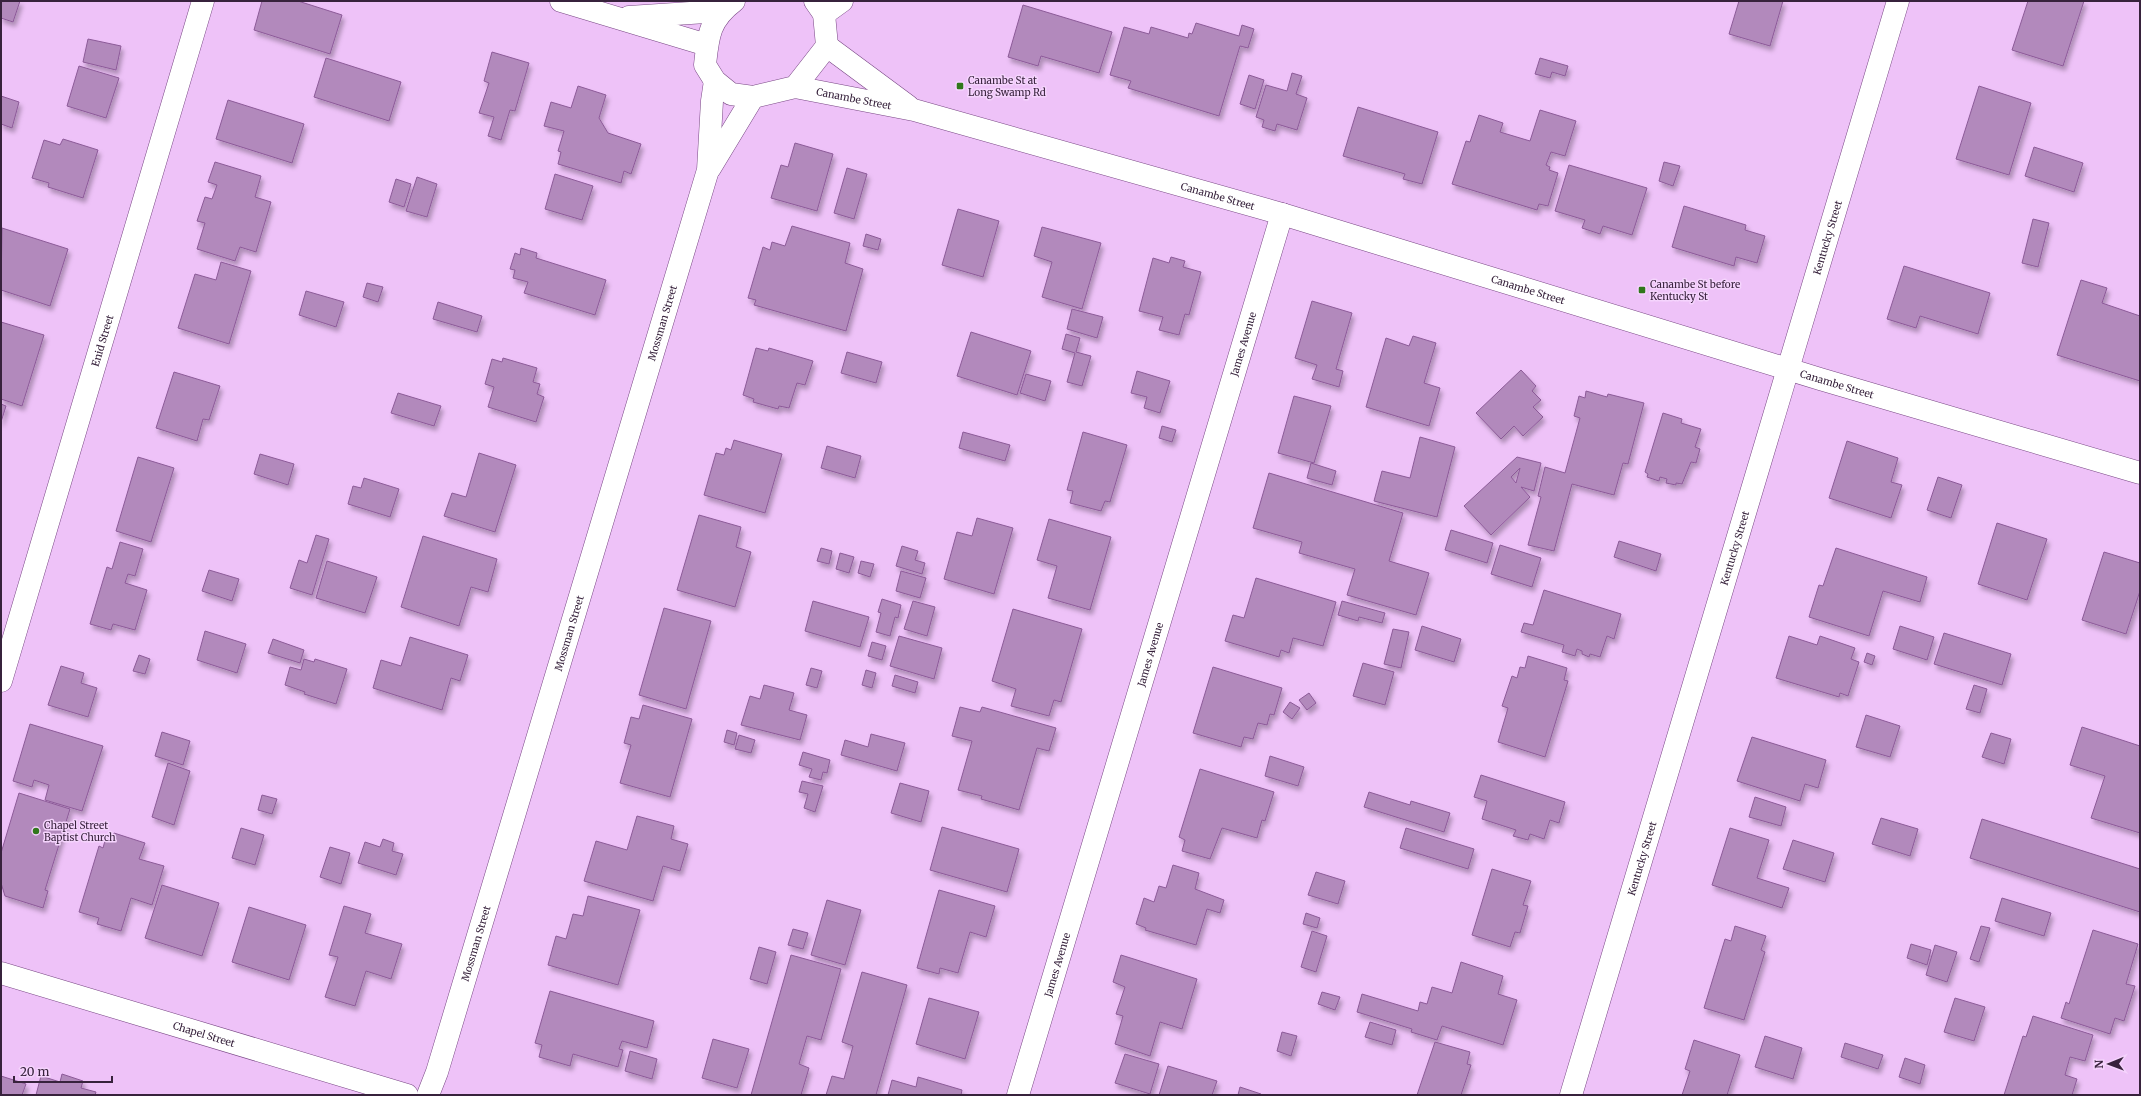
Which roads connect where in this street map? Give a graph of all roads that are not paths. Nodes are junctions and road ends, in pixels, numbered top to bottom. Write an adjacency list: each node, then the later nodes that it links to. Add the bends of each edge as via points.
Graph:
1 (203, 1): 18 (street, Enid Street)
2 (561, 1): 7 (street)
3 (842, 1): 6 (street)
4 (1898, 1): 16 (street, Kentucky Street)
5 (728, 6): 7 (street); 8 (street, via 711,28)
6 (820, 8): 9 (street)
7 (616, 18): 8 (street)
8 (707, 45): 10 (street, via 705,65)
9 (827, 46): 11 (street); 13 (street, Canambe Street)
10 (716, 82): 12 (street, via 731,94); 14 (street, Mossman Street, via 712,101)
11 (795, 87): 12 (street); 13 (street, Canambe Street)
12 (753, 97): 14 (street, Mossman Street)
13 (914, 110): 15 (street, Canambe Street)
14 (708, 170): 21 (street, Mossman Street)
15 (1282, 214): 16 (street, Canambe Street); 22 (street, James Avenue)
16 (1788, 369): 17 (street, Canambe Street); 23 (street, Kentucky Street)
17 (2140, 473)
18 (1, 681)
19 (1, 973): 20 (street, Chapel Street)
20 (407, 1095)
21 (428, 1095)
22 (1018, 1095)
23 (1571, 1095)

